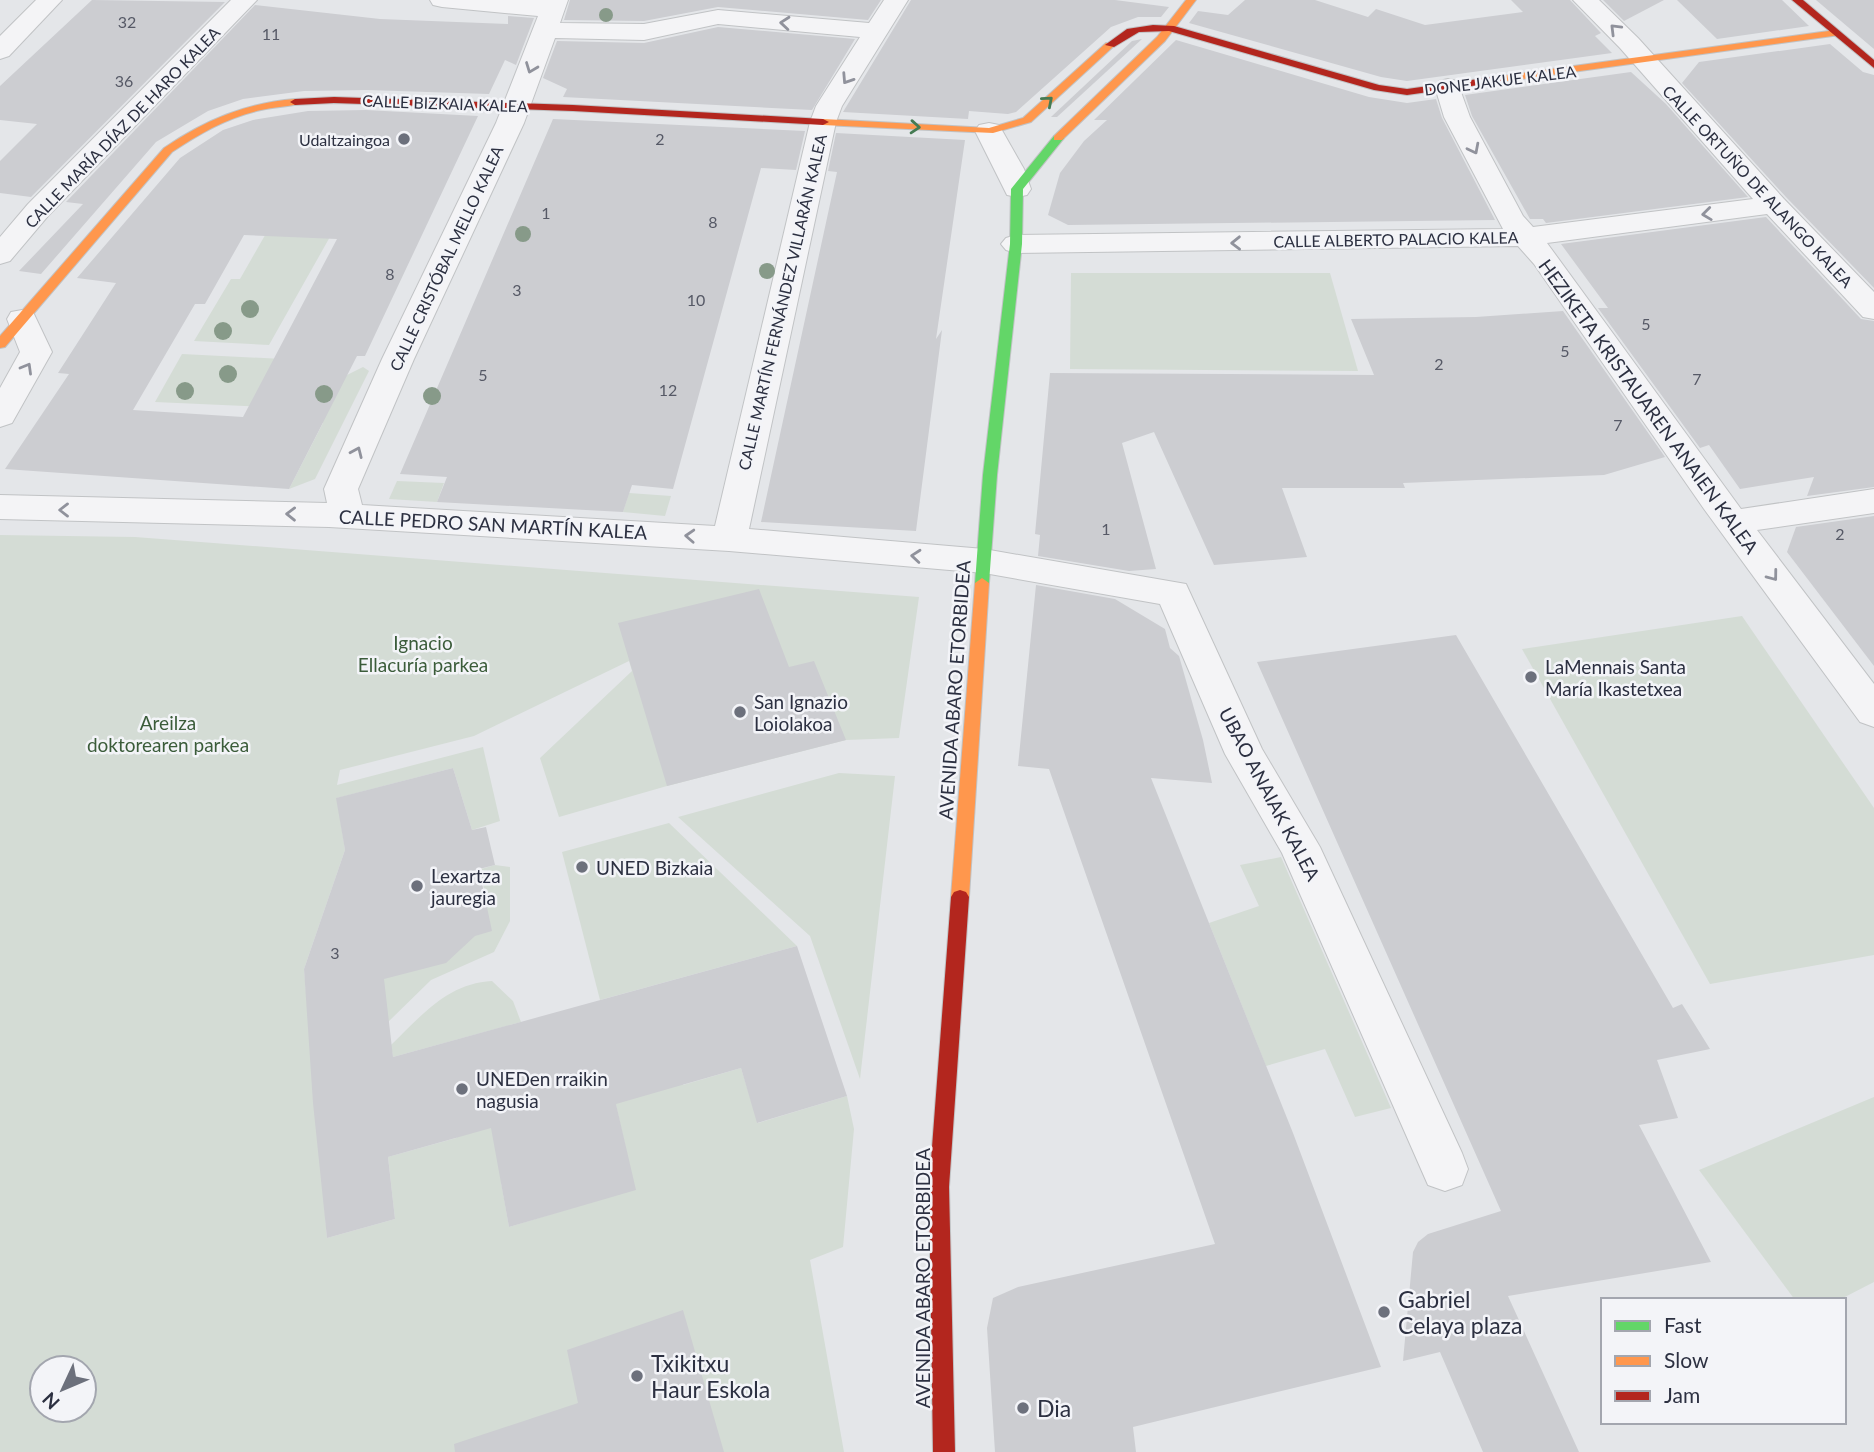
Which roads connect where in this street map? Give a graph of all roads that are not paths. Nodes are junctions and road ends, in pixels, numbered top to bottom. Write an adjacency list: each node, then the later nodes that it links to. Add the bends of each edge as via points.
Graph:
1 (50, 0): 12 (street)
2 (245, 0): 23 (street, CALLE MARÍA DÍAZ DE HARO KALEA, via 38,210)
3 (442, 0): 8 (street)
4 (896, 0): 10 (street, CALLE MARTÍN FERNÁNDEZ VILLARÁN KALEA)
5 (1191, 0): 9 (street)
6 (1585, 0): 13 (street, CALLE ORTUÑO DE ALANGO KALEA, one-way to 6)
7 (1797, 0): 11 (street)
8 (552, 13): 10 (street, one-way to 8, via 718,17 644,32); 16 (street, CALLE CRISTÓBAL MELLO KALEA, one-way to 16)
9 (1170, 28): 15 (street, DONE JAKUE KALEA, via 1378,88 1407,92); 18 (street, CALLE BIZKAIA KALEA, one-way to 9, via 1027,120 1122,34 1139,27); 19 (street, via 1065,129)
10 (878, 31): 17 (street, CALLE MARTÍN FERNÁNDEZ VILLARÁN KALEA, one-way to 17)
11 (1836, 33): 13 (street, DONE JAKUE KALEA); 14 (street)
12 (0, 51)
13 (1644, 60): 15 (street, DONE JAKUE KALEA); 20 (street, CALLE ORTUÑO DE ALANGO KALEA)
14 (1874, 65)
15 (1448, 87): 21 (street, HEZIKETA KRISTAUAREN ANAIEN KALEA, one-way to 21, via 1457,117)
16 (517, 105): 17 (street, CALLE BIZKAIA KALEA); 25 (street, CALLE BIZKAIA KALEA, via 334,100 279,104 216,120 168,150); 30 (street, CALLE CRISTÓBAL MELLO KALEA, one-way to 16, via 341,489)
17 (823, 122): 18 (street, CALLE BIZKAIA KALEA, one-way to 18); 32 (street, CALLE MARTÍN FERNÁNDEZ VILLARÁN KALEA)
18 (989, 131): 19 (street)
19 (1017, 190): 22 (street, AVENIDA ABARO ETORBIDEA)
20 (1774, 205): 21 (street, CALLE ALBERTO PALACIO KALEA, one-way to 21); 24 (street, CALLE ORTUÑO DE ALANGO KALEA)
21 (1523, 237): 22 (street, CALLE ALBERTO PALACIO KALEA, one-way to 22); 31 (street, HEZIKETA KRISTAUAREN ANAIEN KALEA, via 1544,258)
22 (1016, 244): 33 (street, AVENIDA ABARO ETORBIDEA, via 989,475)
23 (0, 255)
24 (1874, 310)
25 (22, 318): 26 (street, CALLE BIZKAIA KALEA); 27 (street, one-way to 25, via 36,352)
26 (0, 344)
27 (0, 416)
28 (1874, 501): 31 (street)
29 (0, 508): 30 (street, CALLE PEDRO SAN MARTÍN KALEA, one-way to 29)
30 (347, 516): 32 (street, CALLE PEDRO SAN MARTÍN KALEA, one-way to 30)
31 (1734, 522): 34 (street, HEZIKETA KRISTAUAREN ANAIEN KALEA, one-way to 34)
32 (729, 539): 33 (street, CALLE PEDRO SAN MARTÍN KALEA, one-way to 32)
33 (984, 561): 35 (street, UBAO ANAIAK KALEA, via 1172,593 1245,754 1300,846); 36 (street, AVENIDA ABARO ETORBIDEA, via 939,1187)
34 (1874, 712)
35 (1445, 1169)
36 (944, 1452)

